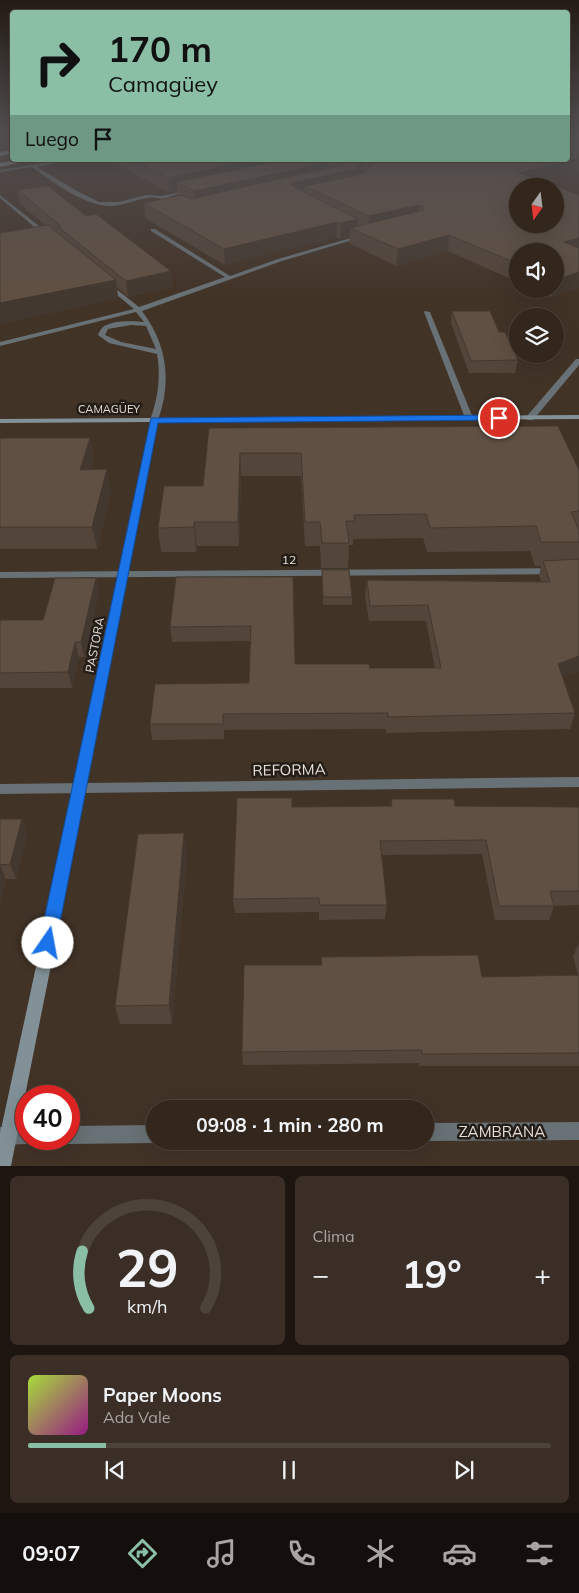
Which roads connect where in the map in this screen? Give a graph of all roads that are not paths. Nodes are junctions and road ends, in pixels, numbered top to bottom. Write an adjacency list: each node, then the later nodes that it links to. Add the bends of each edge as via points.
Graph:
1 (69, 186): 4 (street, via 98,203)
2 (194, 190): 4 (street)
3 (0, 196): 8 (street)
4 (165, 196): 5 (street)
5 (185, 206)
6 (153, 230): 10 (street)
7 (359, 231): 10 (street, via 367,235)
8 (54, 240)
9 (100, 278): 11 (street, PASTORA)
10 (230, 278): 11 (street)
11 (138, 310): 13 (street, PASTORA); 14 (street)
12 (427, 312): 20 (street)
13 (147, 324): 15 (street, PASTORA); 15 (street, via 124,322 105,328 101,335 112,342)
14 (0, 344)
15 (160, 353): 22 (street, PASTORA, via 164,370 163,392)
16 (579, 361): 17 (street)
17 (571, 370): 18 (street); 21 (street)
18 (579, 376)
19 (579, 417): 21 (street, CAMAGÜEY)
20 (469, 418): 21 (street, CAMAGÜEY); 22 (street, CAMAGÜEY)
21 (530, 418)
22 (154, 420): 23 (street, CAMAGÜEY); 25 (street, PASTORA)
23 (0, 421)
24 (579, 571): 25 (street, 12)
25 (122, 574): 26 (street, 12); 29 (street, PASTORA)
26 (0, 575)
27 (579, 782): 29 (street, REFORMA)
28 (0, 789): 29 (street, REFORMA)
29 (80, 790): 34 (street, PASTORA)
30 (579, 1131): 31 (street, ZAMBRANA)
31 (434, 1132)
32 (146, 1134): 33 (street)
33 (80, 1135)
34 (4, 1136): 35 (street, PASTORA)
35 (2, 1166)

